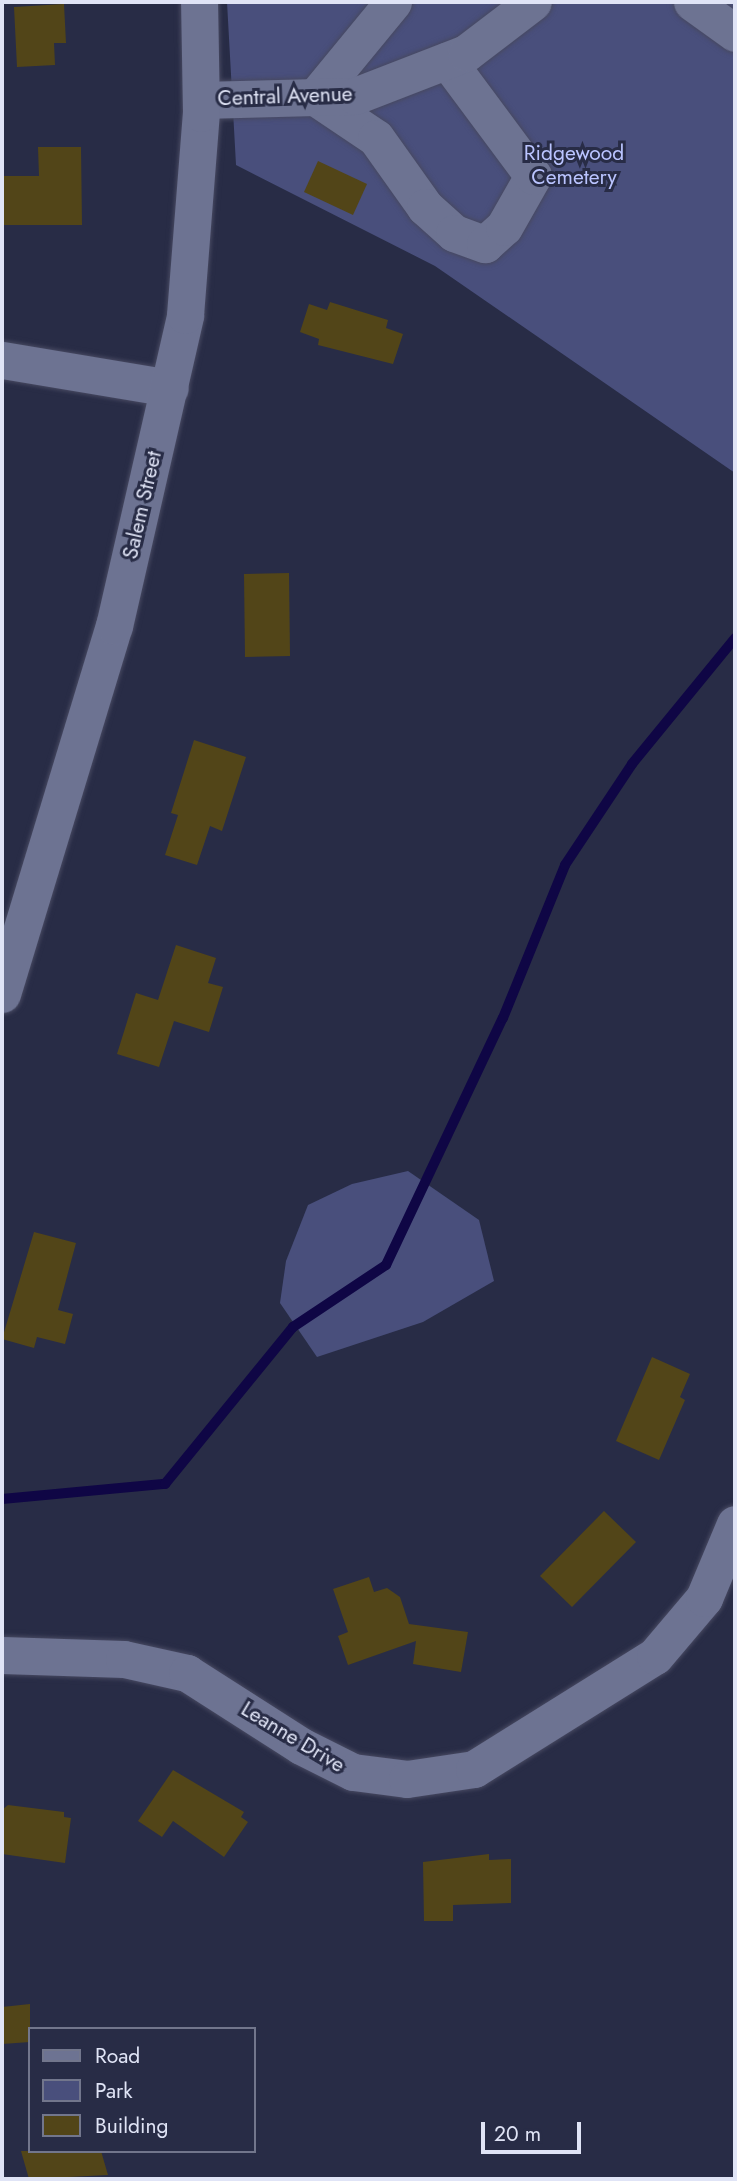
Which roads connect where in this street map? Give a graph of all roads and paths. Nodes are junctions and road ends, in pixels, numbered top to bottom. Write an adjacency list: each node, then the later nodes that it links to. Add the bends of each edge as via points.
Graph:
1 (199, 2): 8 (street, Salem Street)
2 (393, 2): 7 (street)
3 (533, 2): 6 (street, Central Avenue)
4 (692, 2): 5 (street)
5 (735, 33)
6 (447, 60): 7 (street, Central Avenue, via 355,96); 7 (street, via 533,176 504,227 485,244 454,233 425,206 376,138)
7 (315, 97): 8 (street, Central Avenue)
8 (201, 100): 10 (street, Salem Street, via 193,248)
9 (2, 360): 10 (street)
10 (170, 388): 11 (street, Salem Street, via 111,636)
11 (2, 994)
12 (735, 1524): 13 (street, Leanne Drive, via 704,1598 655,1656 474,1769 407,1779 353,1772 301,1746 187,1673 124,1659)
13 (2, 1656)

